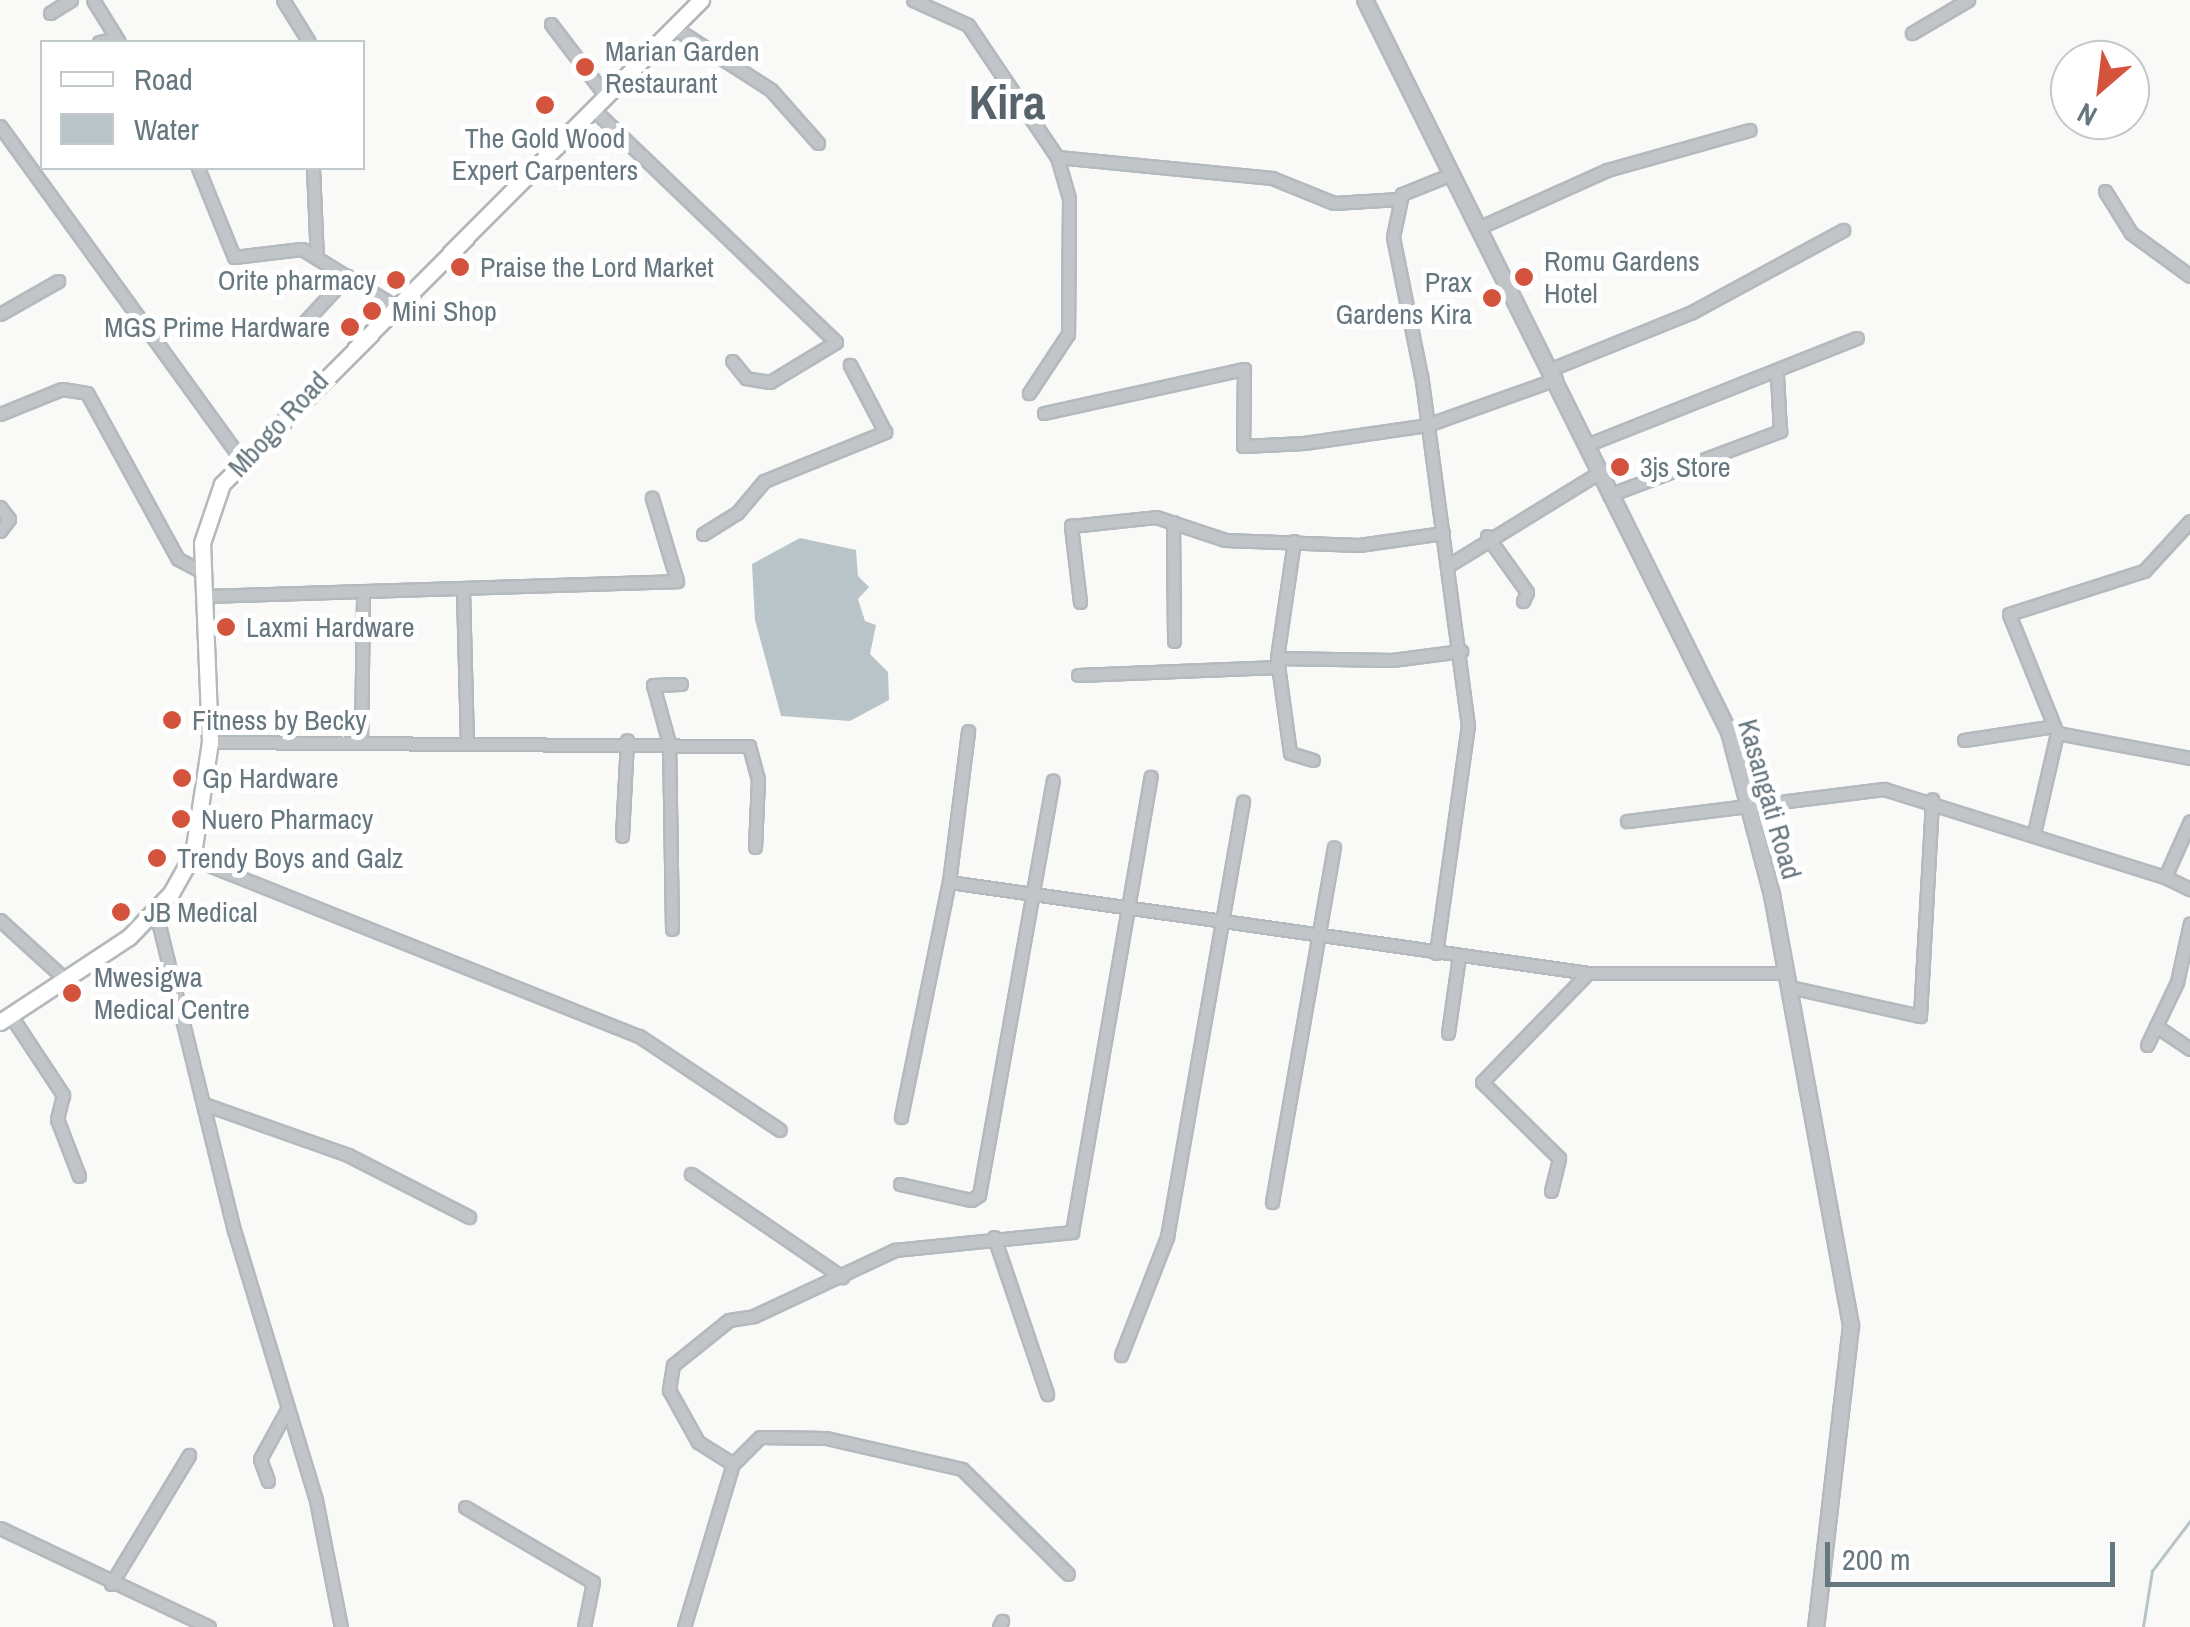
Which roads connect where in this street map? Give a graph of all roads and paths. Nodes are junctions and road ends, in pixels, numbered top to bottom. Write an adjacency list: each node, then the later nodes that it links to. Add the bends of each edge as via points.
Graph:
1 (72, 0): 8 (street)
2 (93, 0): 12 (street)
3 (283, 0): 13 (street)
4 (700, 0): 10 (main road, Mbogo Road)
5 (913, 0): 19 (street, via 968,26)
6 (1365, 0): 22 (street, Kasangati Road)
7 (1968, 0): 11 (street)
8 (50, 13)
9 (551, 24): 14 (street)
10 (673, 27): 14 (main road, Mbogo Road); 18 (street, via 771,90)
11 (1912, 33)
12 (118, 40)
13 (308, 40)
14 (605, 95): 15 (main road, Mbogo Road)
15 (592, 108): 31 (main road, Mbogo Road); 35 (street, via 836,342 770,382 746,378)
16 (0, 126): 44 (street)
17 (1749, 130): 25 (street, via 1607,170)
18 (818, 143)
19 (1057, 157): 24 (street, via 1272,178 1334,203); 39 (street, via 1069,198 1068,334)
20 (199, 170): 27 (street, via 234,258 296,247)
21 (312, 170): 27 (street)
22 (1452, 174): 24 (street); 25 (street, Kasangati Road)
23 (2105, 191): 29 (street, via 2130,233)
24 (1399, 199): 42 (street, via 1393,252)
25 (1478, 228): 37 (street, Kasangati Road)
26 (1842, 230): 37 (street, via 1692,312)
27 (318, 258): 28 (street)
28 (348, 276): 31 (street); 33 (street)
29 (2190, 276)
30 (58, 281): 32 (street)
31 (393, 304): 44 (main road, Mbogo Road)
32 (0, 314)
33 (302, 325)
34 (1857, 338): 38 (street)
35 (732, 361)
36 (850, 365): 53 (street, via 885,432 764,481 737,513)
37 (1553, 374): 42 (street); 43 (street, Kasangati Road)
38 (1778, 375): 43 (street); 46 (street, via 1780,431)
39 (1028, 393)
40 (2, 408): 57 (street, via 62,389 87,393 178,559)
41 (1044, 413): 42 (street, via 1244,370 1243,446)
42 (1427, 425): 52 (street)
43 (1589, 444): 45 (street, Kasangati Road)
44 (242, 460): 57 (main road, Mbogo Road, via 212,505)
45 (1602, 471): 46 (street, Kasangati Road); 54 (street)
46 (1609, 495): 82 (street, Kasangati Road, via 1729,732)
47 (652, 498): 58 (street, via 677,581)
48 (0, 507): 51 (street, via 9,519)
49 (2190, 521): 68 (street, via 2144,571 2010,610 2010,626)
50 (1173, 522): 55 (street, via 1225,540); 62 (street, via 1135,516 1071,526); 63 (street)
51 (0, 531)
52 (1443, 533): 55 (street, via 1359,545); 56 (street)
53 (703, 534)
54 (1486, 536): 56 (street); 61 (street, via 1527,592)
55 (1294, 541): 65 (street)
56 (1449, 565): 64 (street)
57 (202, 572): 59 (main road, Mbogo Road)
58 (463, 591): 60 (street); 72 (street)
59 (203, 596): 60 (street); 73 (main road, Mbogo Road)
60 (363, 596): 74 (street)
61 (1523, 601)
62 (1080, 602)
63 (1174, 641)
64 (1461, 651): 65 (street); 101 (street, via 1469,754)
65 (1277, 662): 66 (street); 77 (street, via 1290,753)
66 (1078, 674)
67 (680, 684): 75 (street, via 653,685)
68 (2056, 730): 71 (street); 76 (street); 85 (street)
69 (968, 731): 91 (street)
70 (627, 740): 72 (street); 75 (street); 86 (street)
71 (1964, 740)
72 (467, 741): 74 (street)
73 (210, 742): 74 (street); 89 (main road, Mbogo Road)
74 (361, 742)
75 (668, 742): 87 (street, via 748,746 758,779); 99 (street)
76 (2190, 758)
77 (1314, 760)
78 (1151, 777): 94 (street)
79 (1053, 781): 93 (street)
80 (1932, 800): 82 (street, via 1848,790); 85 (street); 105 (street, via 1920,1016)
81 (1243, 802): 98 (street)
82 (1747, 802): 83 (street); 105 (street, Kasangati Road)
83 (1627, 821)
84 (2190, 821): 90 (street)
85 (2034, 833): 90 (street)
86 (622, 836)
87 (754, 847)
88 (1334, 847): 100 (street)
89 (191, 858): 95 (main road, Mbogo Road); 114 (street, via 386,929 639,1036)
90 (2165, 877): 92 (street)
91 (949, 882): 93 (street); 113 (street)
92 (2190, 889)
93 (1032, 898): 94 (street); 117 (street, via 979,1195 971,1200)
94 (1126, 911): 98 (street); 121 (street, via 1073,1229)
95 (156, 913): 104 (main road, Mbogo Road); 112 (street)
96 (0, 920): 104 (street)
97 (2190, 923): 106 (street)
98 (1223, 924): 100 (street); 123 (street, via 1167,1237)
99 (672, 930)
100 (1319, 936): 101 (street); 119 (street)
101 (1436, 953): 102 (street)
102 (1459, 956): 103 (street); 109 (street)
103 (1588, 973): 105 (street); 118 (street, via 1482,1082 1559,1158)
104 (67, 980): 107 (main road, Mbogo Road)
105 (1789, 980): 137 (street, Kasangati Road, via 1850,1326)
106 (2183, 984): 108 (street)
107 (5, 1019): 116 (street, via 63,1094 58,1119)
108 (2156, 1026): 110 (street); 111 (street)
109 (1448, 1033)
110 (2147, 1046)
111 (2190, 1049)
112 (204, 1104): 120 (street, via 348,1155); 125 (street)
113 (901, 1118)
114 (780, 1130)
115 (692, 1174): 122 (street)
116 (80, 1176)
117 (900, 1184)
118 (1551, 1191)
119 (1272, 1202)
120 (469, 1217)
121 (994, 1237): 122 (street, via 895,1250); 124 (street)
122 (842, 1277): 127 (street, via 729,1320 673,1366 669,1390 698,1442)
123 (1120, 1356)
124 (1047, 1394)
125 (288, 1408): 128 (street, via 260,1459); 134 (street)
126 (190, 1454): 132 (street)
127 (733, 1464): 131 (street, via 760,1437 826,1438 962,1469); 136 (street)
128 (268, 1481)
129 (465, 1508): 135 (street, via 594,1582)
130 (0, 1528): 132 (street)
131 (1068, 1574)
132 (112, 1584): 133 (street)
133 (209, 1627)
134 (342, 1627)
135 (584, 1627)
136 (684, 1627)
137 (1816, 1627)

